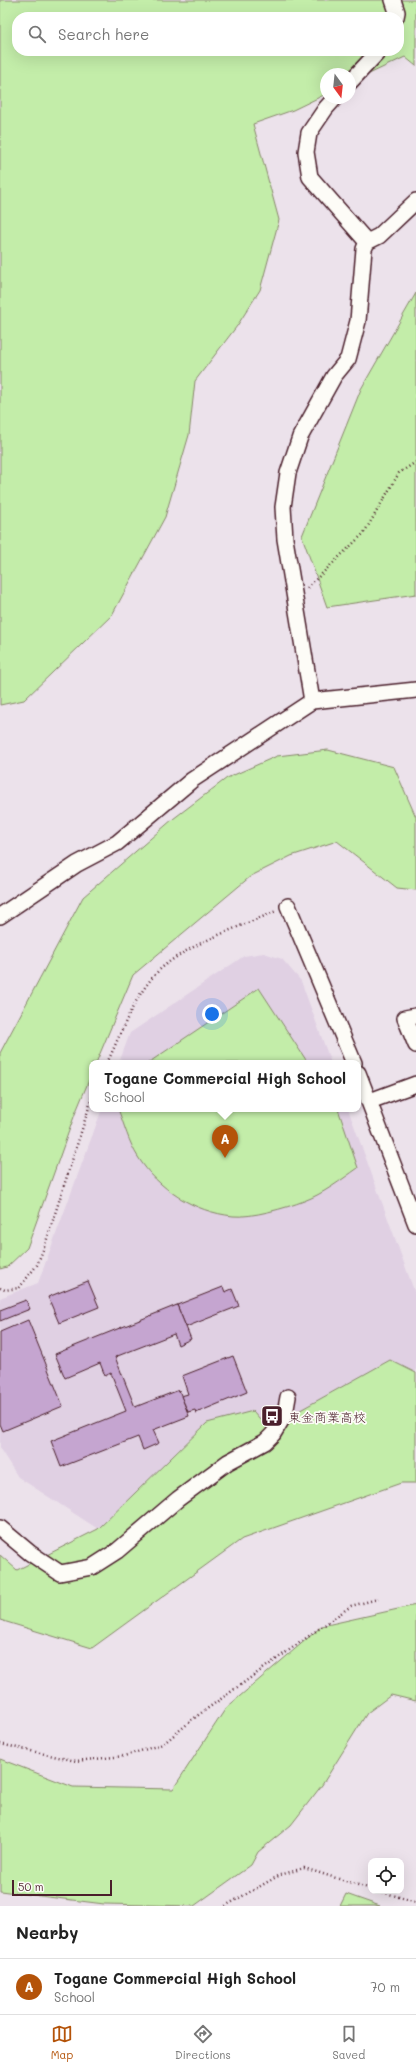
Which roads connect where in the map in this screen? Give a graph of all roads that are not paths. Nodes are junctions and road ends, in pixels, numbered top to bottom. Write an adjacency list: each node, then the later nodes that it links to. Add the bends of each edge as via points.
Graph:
1 (393, 0): 2 (street)
2 (397, 12)
3 (374, 56): 4 (street)
4 (356, 76)
5 (330, 104): 7 (street, via 309,133 306,152 310,178)
6 (416, 201): 7 (street, via 379,236)
7 (367, 242): 9 (street, via 364,250 358,321 348,359 334,376 300,437 288,473 282,507 284,539)
8 (416, 690): 9 (street)
9 (312, 701): 11 (street, via 192,780 117,843 77,864)
10 (288, 906): 14 (street)
11 (0, 916)
12 (416, 1016): 13 (street, via 405,1018)
13 (416, 1045)
14 (353, 1060)
15 (361, 1080): 17 (street)
16 (416, 1084): 17 (street)
17 (370, 1101): 18 (street)
18 (416, 1224)
19 (288, 1397): 20 (street, via 285,1414 265,1442 222,1467 178,1499 117,1551 92,1567 60,1573)
20 (0, 1528)

